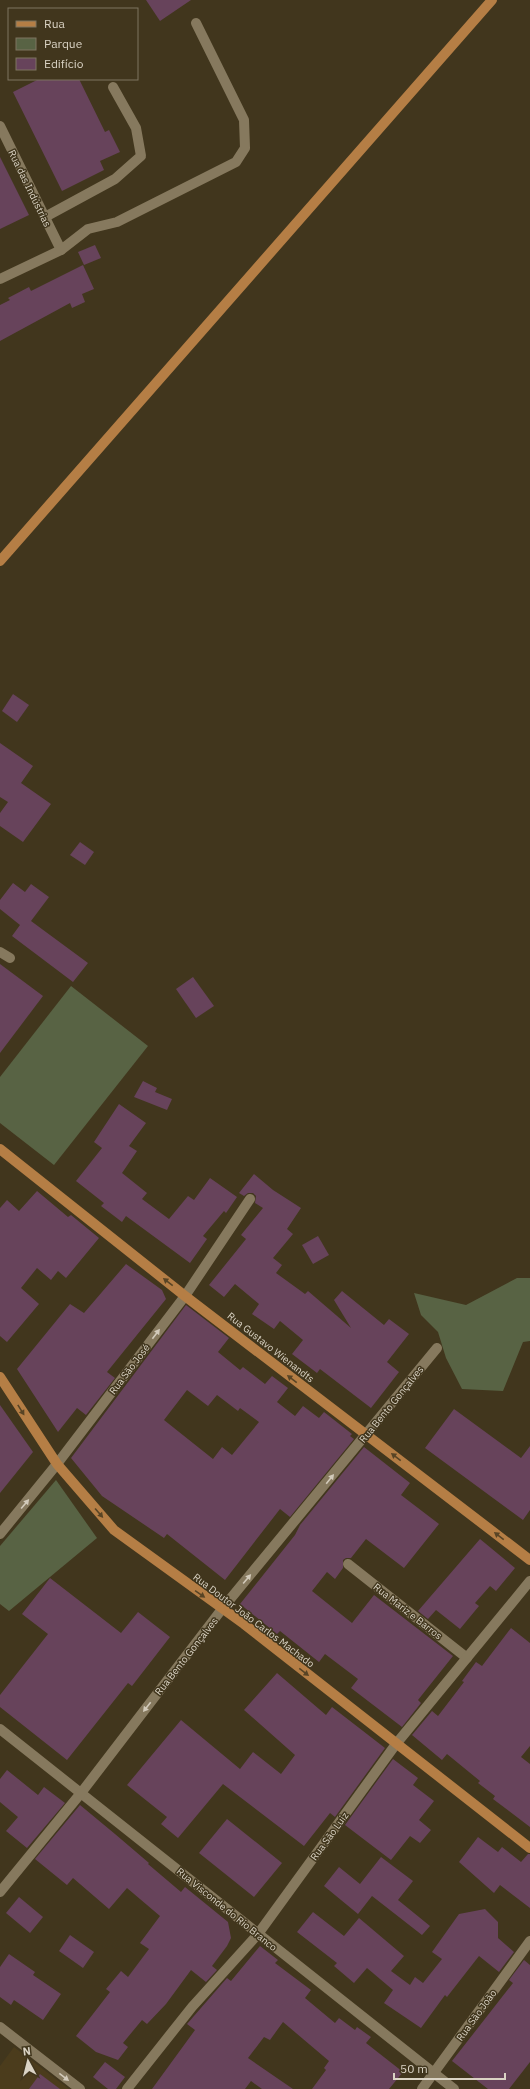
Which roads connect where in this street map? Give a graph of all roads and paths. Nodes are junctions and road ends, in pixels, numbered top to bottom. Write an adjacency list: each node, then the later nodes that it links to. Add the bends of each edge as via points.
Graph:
1 (491, 0): 8 (main road)
2 (196, 23): 6 (street, via 244,120 245,148 236,162 117,222 88,229)
3 (113, 87): 5 (street, via 136,128 141,156 115,179)
4 (0, 126): 5 (street, Rua das Indústrias)
5 (45, 217): 6 (street, Rua das Indústrias)
6 (61, 250): 7 (street)
7 (0, 279)
8 (20, 537): 9 (main road); 10 (main road)
9 (0, 556)
10 (0, 561)
11 (0, 952): 12 (street)
12 (10, 958)
13 (0, 1149): 15 (main road, Rua Gustavo Wienandts, one-way to 13)
14 (250, 1199): 15 (street, Rua São José)
15 (185, 1296): 18 (main road, Rua Gustavo Wienandts, one-way to 15); 19 (street, Rua São José, one-way to 15)
16 (437, 1348): 18 (street, Rua Bento Gonçalves)
17 (0, 1377): 19 (main road, Rua Doutor João Carlos Machado, one-way to 19)
18 (366, 1435): 21 (main road, Rua Gustavo Wienandts, one-way to 18); 24 (street, Rua Bento Gonçalves, one-way to 18)
19 (57, 1464): 20 (street, Rua São José, one-way to 19); 24 (main road, Rua Doutor João Carlos Machado, one-way to 24, via 114,1530)
20 (0, 1534)
21 (530, 1560)
22 (348, 1564): 25 (street, Rua Mariz e Barros)
23 (530, 1581): 25 (street, Rua São Luiz)
24 (222, 1609): 27 (main road, Rua Doutor João Carlos Machado, one-way to 27); 28 (street, Rua Bento Gonçalves, one-way to 28)
25 (467, 1658): 27 (street, Rua São Luiz)
26 (0, 1729): 28 (street, Rua Visconde do Rio Branco)
27 (396, 1744): 29 (main road, Rua Doutor João Carlos Machado); 31 (street, Rua São Luiz)
28 (81, 1793): 30 (street, Rua Bento Gonçalves); 31 (street, Rua Visconde do Rio Branco)
29 (530, 1848)
30 (0, 1892)
31 (258, 1934): 34 (street, Rua Visconde do Rio Branco); 36 (street, Rua São Luiz, via 192,2007)
32 (530, 1941): 34 (street, Rua São João)
33 (0, 2027): 35 (street, one-way to 35)
34 (434, 2074): 37 (street, Rua São João); 38 (street, Rua Visconde do Rio Branco)
35 (80, 2089)
36 (127, 2089)
37 (422, 2089)
38 (454, 2089)

